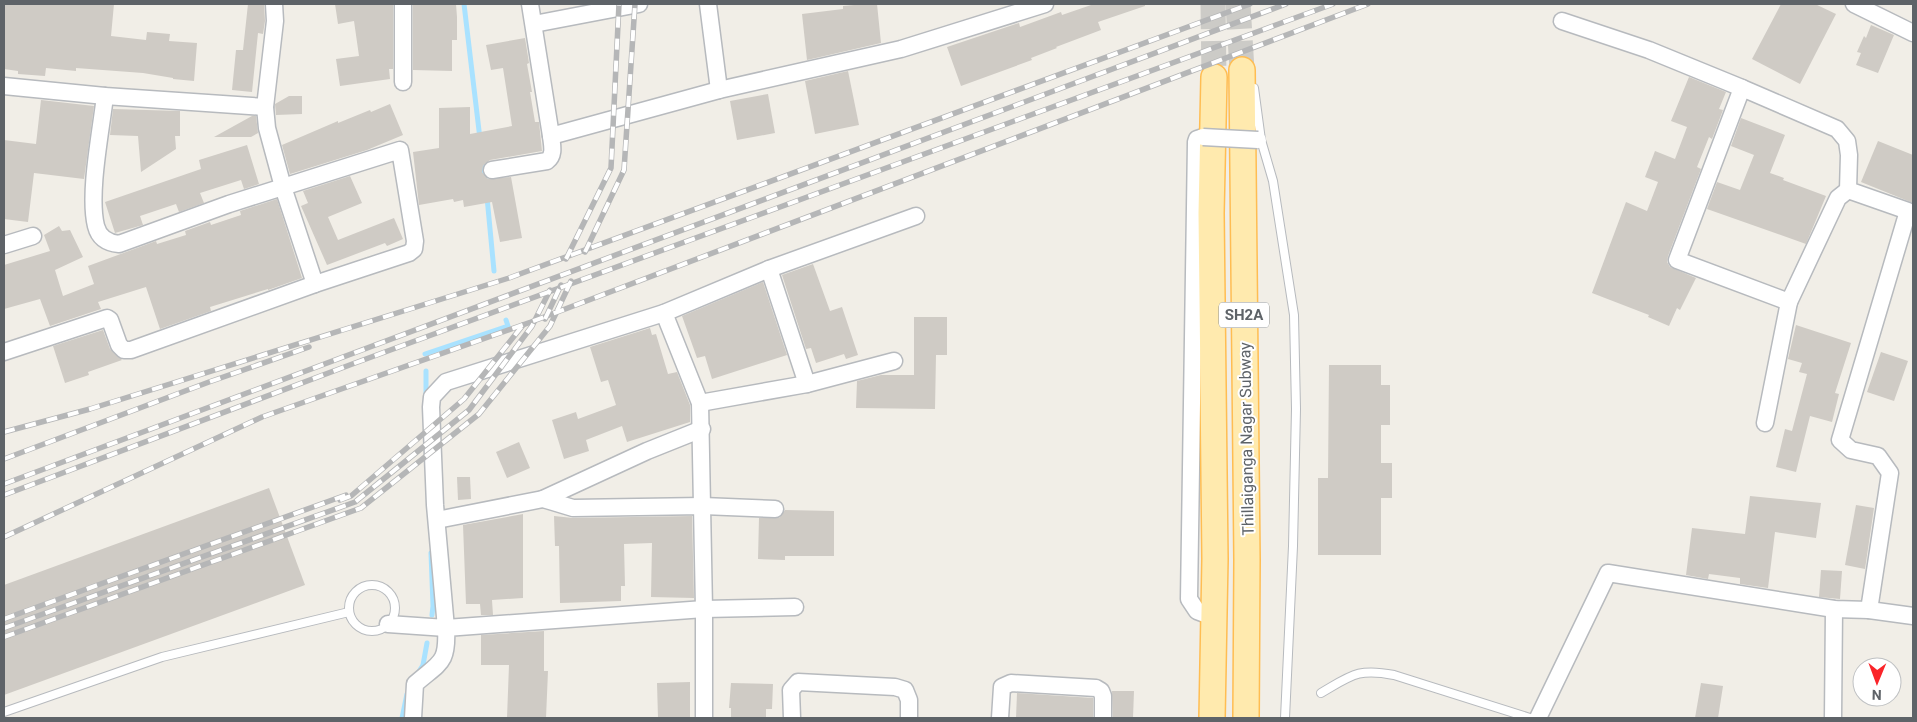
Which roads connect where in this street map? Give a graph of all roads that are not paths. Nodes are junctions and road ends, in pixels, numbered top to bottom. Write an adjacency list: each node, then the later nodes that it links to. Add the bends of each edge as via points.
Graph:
1 (274, 4): 18 (street)
2 (403, 4): 13 (street)
3 (530, 4): 9 (street)
4 (639, 4): 9 (street)
5 (708, 4): 16 (street)
6 (1045, 4): 16 (street, via 900,49)
7 (1854, 4): 10 (street)
8 (1562, 21): 15 (street, via 1649,50)
9 (534, 24): 19 (street)
10 (1913, 33)
11 (1214, 77): 47 (main road, Thillaiganga Nagar Subway / SH2A, via 1211,213)
12 (1248, 79): 20 (lane); 50 (main road, Thillaiganga Nagar Subway / SH2A)
13 (403, 82)
14 (4, 86): 17 (street)
15 (1742, 88): 23 (street, via 1837,129 1847,141); 29 (street, via 1677,260)
16 (719, 90): 19 (street)
17 (105, 96): 18 (street); 22 (street, via 94,192 96,228 110,243 119,244)
18 (265, 106): 22 (street, via 267,128)
19 (551, 136): 21 (street, via 552,152 547,161)
20 (1259, 140): 47 (street, bridge, via 1203,137 1196,142 1189,599 1197,611); 61 (lane, via 1273,182 1294,315 1293,546)
21 (492, 170)
22 (283, 187): 28 (street); 28 (street, via 400,150 414,249)
23 (1848, 190): 29 (street, via 1838,198); 44 (street, via 1908,211 1840,440 1850,450 1878,456 1890,473)
24 (916, 216): 27 (street)
25 (33, 236): 26 (street)
26 (4, 245)
27 (769, 269): 30 (street); 33 (street)
28 (315, 284): 31 (street, via 131,350 124,350 119,345 107,318)
29 (1789, 302): 35 (street)
30 (664, 313): 34 (street); 40 (street, via 446,382 437,390 431,406)
31 (4, 352)
32 (894, 361): 33 (street)
33 (807, 384): 34 (street)
34 (700, 403): 36 (street)
35 (1765, 423)
36 (702, 429): 37 (street); 38 (street)
37 (543, 499): 38 (street, via 574,508); 40 (street)
38 (703, 506): 39 (street); 42 (street)
39 (775, 509)
40 (437, 520): 49 (street)
41 (794, 607): 42 (street)
42 (704, 609): 49 (street); 54 (street)
43 (1834, 609): 44 (street); 63 (street, via 1608,573); 64 (street)
44 (1869, 610): 46 (street)
45 (349, 612): 48 (lane, via 362,629 375,630); 48 (lane, via 356,592 375,586 388,592 392,598 394,612); 52 (lane, via 162,657)
46 (1913, 616)
47 (1213, 622): 50 (main road); 59 (main road, SH2A)
48 (388, 624): 49 (street)
49 (446, 628): 53 (street, via 447,644 442,662 415,684)
50 (1246, 628): 60 (main road, SH2A)
51 (1321, 693): 62 (lane, via 1349,676 1366,671 1378,672)
52 (4, 712)
53 (413, 718)
54 (704, 718)
55 (792, 718): 56 (street, via 791,690 798,682 896,687 905,690 909,700)
56 (909, 718)
57 (1000, 718): 58 (street, via 1002,686 1011,683 1096,688 1103,696)
58 (1104, 718)
59 (1212, 718)
60 (1246, 718)
61 (1285, 718)
62 (1530, 718)
63 (1538, 718)
64 (1833, 718)

